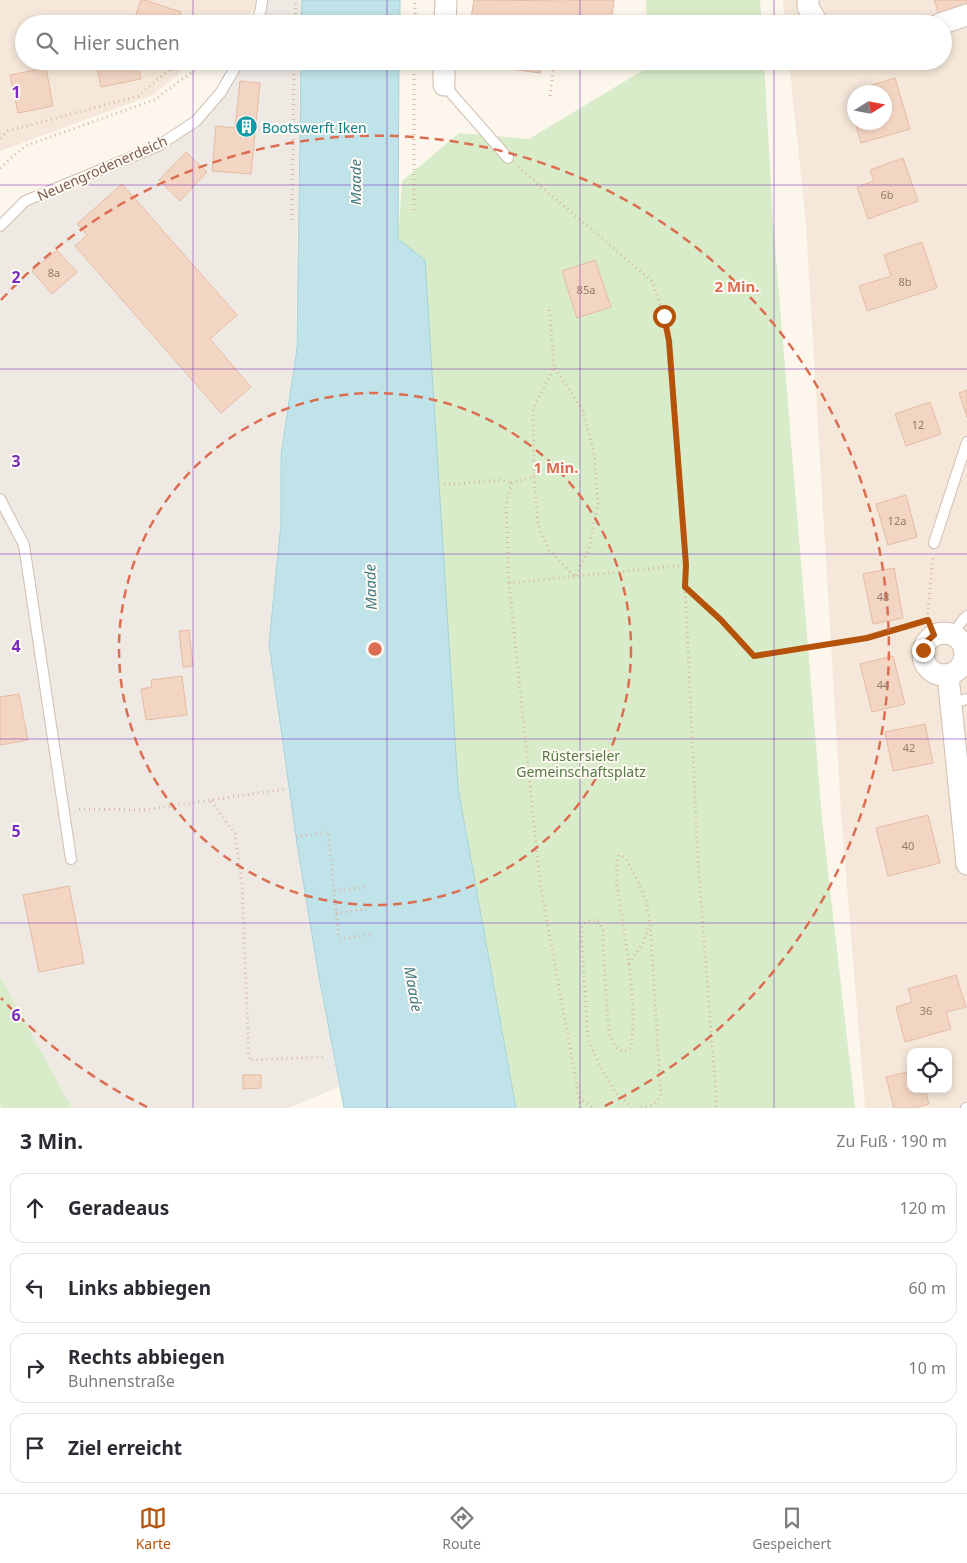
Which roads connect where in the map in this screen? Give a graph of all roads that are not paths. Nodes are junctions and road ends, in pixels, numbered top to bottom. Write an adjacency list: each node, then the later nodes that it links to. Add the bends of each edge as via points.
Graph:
1 (262, 0): 4 (lane)
2 (446, 0): 5 (street)
3 (808, 0): 6 (street)
4 (259, 15)
5 (445, 15)
6 (813, 15)
7 (967, 15): 8 (street)
8 (952, 20)
9 (234, 70): 13 (lane, Neuengrodenerdeich, via 221,92 196,121 158,146 25,201)
10 (444, 70): 11 (street)
11 (444, 85): 12 (lane)
12 (508, 158)
13 (0, 226)
14 (967, 442): 16 (lane)
15 (0, 499): 21 (lane, via 24,545)
16 (934, 543)
17 (967, 616): 18 (lane)
18 (938, 630): 19 (street, via 926,642 923,660 931,671); 19 (street, via 962,643 965,652 957,671)
19 (948, 674): 20 (street)
20 (959, 701): 22 (street)
21 (71, 858)
22 (967, 864)

